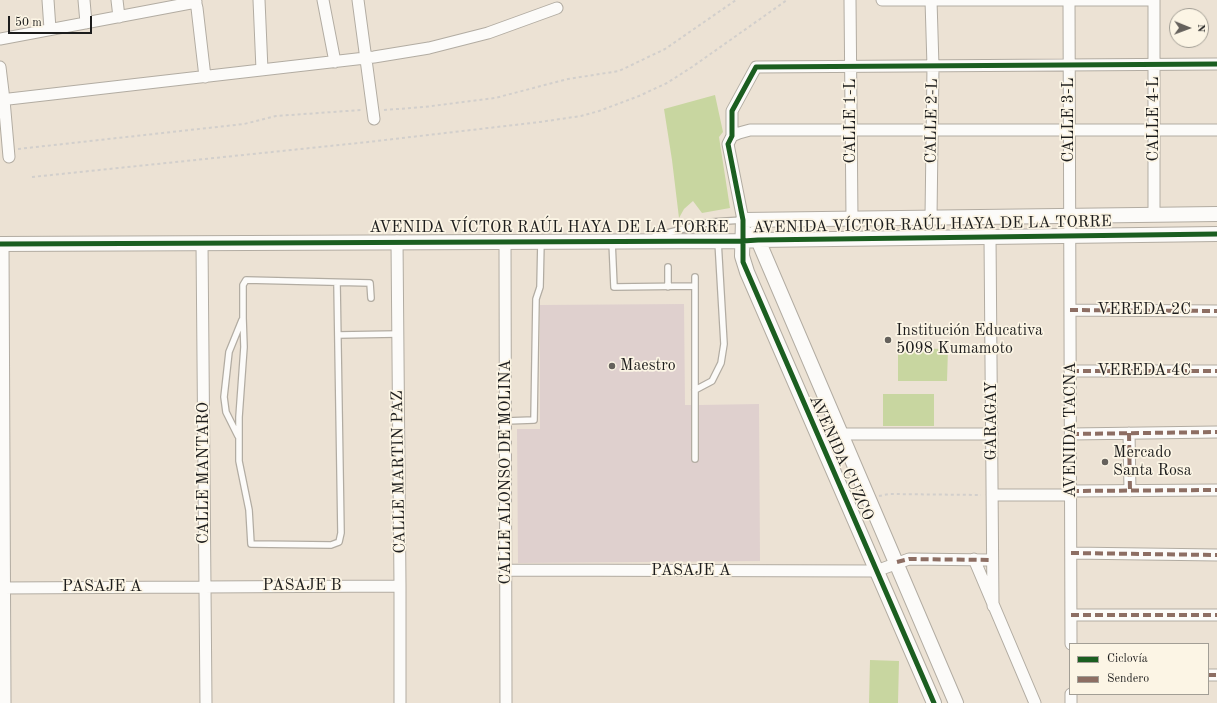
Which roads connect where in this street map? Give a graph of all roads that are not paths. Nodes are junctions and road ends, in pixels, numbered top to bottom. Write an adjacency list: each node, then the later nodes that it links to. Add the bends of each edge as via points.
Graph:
1 (48, 0): 17 (street)
2 (84, 0): 16 (street)
3 (117, 0): 15 (street)
4 (259, 0): 27 (street)
5 (323, 0): 20 (street)
6 (358, 0): 19 (street)
7 (850, 0): 26 (street, CALLE 1-L)
8 (882, 0): 9 (street)
9 (931, 0): 10 (street); 23 (street, CALLE 2-L)
10 (1069, 0): 11 (street); 24 (street, CALLE 3-L)
11 (1147, 0)
12 (1154, 0): 21 (street, CALLE 4-L)
13 (195, 1): 15 (street); 28 (street)
14 (557, 8): 19 (street, via 488,33 429,48)
15 (119, 17): 16 (street)
16 (86, 23): 17 (street)
17 (50, 29): 18 (street)
18 (0, 39)
19 (366, 58): 20 (street); 30 (street)
20 (335, 62): 27 (street)
21 (1154, 64): 22 (street); 24 (street); 32 (street, CALLE 4-L)
22 (1217, 64)
23 (933, 66): 24 (street); 26 (street); 34 (street, CALLE 2-L)
24 (1069, 66): 31 (street, CALLE 3-L)
25 (0, 67): 29 (street)
26 (851, 67): 33 (street, CALLE 1-L); 36 (street, via 756,68 732,111)
27 (262, 70): 28 (street)
28 (205, 77): 29 (street)
29 (2, 100): 37 (street)
30 (374, 118)
31 (1069, 129): 32 (street); 34 (street); 40 (street, CALLE 3-L)
32 (1154, 129): 35 (street); 39 (street, CALLE 4-L)
33 (851, 130): 34 (street); 36 (street, via 750,130); 42 (street, CALLE 1-L)
34 (932, 130): 41 (street, CALLE 2-L)
35 (1217, 130)
36 (732, 136): 43 (street, via 728,144)
37 (9, 157)
38 (1217, 214): 39 (street, AVENIDA VÍCTOR RAÚL HAYA DE LA TORRE)
39 (1154, 215): 40 (street, AVENIDA VÍCTOR RAÚL HAYA DE LA TORRE)
40 (1069, 216): 41 (street, AVENIDA VÍCTOR RAÚL HAYA DE LA TORRE); 45 (street, AVENIDA TACNA)
41 (931, 217): 42 (street, AVENIDA VÍCTOR RAÚL HAYA DE LA TORRE)
42 (852, 218): 43 (street, AVENIDA VÍCTOR RAÚL HAYA DE LA TORRE)
43 (747, 219): 47 (street, AVENIDA CUZCO); 50 (lane, AVENIDA VÍCTOR RAÚL HAYA DE LA TORRE, via 711,222); 52 (street, AVENIDA CUZCO)
44 (1217, 234): 45 (street, AVENIDA VÍCTOR RAÚL HAYA DE LA TORRE)
45 (1070, 236): 46 (street, AVENIDA VÍCTOR RAÚL HAYA DE LA TORRE); 63 (street, AVENIDA TACNA)
46 (990, 237): 47 (street, AVENIDA VÍCTOR RAÚL HAYA DE LA TORRE); 75 (street, GARAGAY)
47 (758, 240): 52 (street, AVENIDA VÍCTOR RAÚL HAYA DE LA TORRE); 74 (street, AVENIDA CUZCO)
48 (540, 241): 49 (street, AVENIDA VÍCTOR RAÚL HAYA DE LA TORRE); 54 (street, AVENIDA VÍCTOR RAÚL HAYA DE LA TORRE); 71 (lane, via 540,287 536,298 534,420)
49 (612, 241): 50 (street, AVENIDA VÍCTOR RAÚL HAYA DE LA TORRE); 61 (lane, via 614,287)
50 (637, 241): 51 (street, AVENIDA VÍCTOR RAÚL HAYA DE LA TORRE)
51 (718, 241): 52 (street, AVENIDA VÍCTOR RAÚL HAYA DE LA TORRE); 70 (lane, via 724,344 721,363 712,381)
52 (743, 241): 89 (street, AVENIDA CUZCO, via 743,262 746,272)
53 (397, 242): 54 (street, AVENIDA VÍCTOR RAÚL HAYA DE LA TORRE); 55 (street, AVENIDA VÍCTOR RAÚL HAYA DE LA TORRE); 66 (street, CALLE MARTIN PAZ)
54 (506, 242): 71 (street, CALLE ALONSO DE MOLINA)
55 (202, 243): 56 (street, AVENIDA VÍCTOR RAÚL HAYA DE LA TORRE); 91 (street, CALLE MANTARO)
56 (2, 244): 92 (street)
57 (668, 267): 61 (lane)
58 (695, 277): 60 (lane)
59 (337, 283): 62 (lane, via 370,283); 65 (lane, via 246,280 243,285); 67 (lane)
60 (695, 286): 61 (lane); 70 (lane)
61 (668, 287)
62 (371, 298)
63 (1070, 310): 64 (street, VEREDA 2C); 68 (street, AVENIDA TACNA)
64 (1217, 311)
65 (243, 318): 77 (lane); 77 (lane, via 230,352 224,397 226,412)
66 (398, 334): 67 (lane); 90 (street, CALLE MARTIN PAZ)
67 (338, 335): 77 (lane, via 341,532 338,542 331,545 251,544)
68 (1071, 371): 69 (street, VEREDA 4C); 76 (street, AVENIDA TACNA)
69 (1217, 371)
70 (695, 390): 78 (lane)
71 (506, 421): 88 (street, CALLE ALONSO DE MOLINA)
72 (1217, 432): 73 (street)
73 (1129, 433): 76 (street); 80 (street)
74 (841, 434): 75 (street); 87 (street, AVENIDA CUZCO)
75 (992, 434): 82 (street, GARAGAY)
76 (1071, 434): 81 (street, AVENIDA TACNA)
77 (239, 439)
78 (695, 459)
79 (1217, 490): 80 (street)
80 (1130, 491): 81 (street)
81 (1071, 493): 82 (street); 83 (street, AVENIDA TACNA)
82 (992, 496): 86 (street, GARAGAY)
83 (1071, 553): 84 (street); 94 (street, AVENIDA TACNA)
84 (1217, 555)
85 (974, 559): 86 (street); 87 (street, via 909,559); 93 (street)
86 (992, 560): 93 (street, GARAGAY)
87 (897, 562): 89 (street); 102 (street, AVENIDA CUZCO)
88 (506, 570): 89 (street, PASAJE A); 100 (street, CALLE ALONSO DE MOLINA)
89 (876, 571): 101 (street, AVENIDA CUZCO)
90 (400, 586): 91 (street, PASAJE B); 99 (street, CALLE MARTIN PAZ)
91 (204, 587): 92 (street, PASAJE A); 98 (street, CALLE MANTARO)
92 (3, 588): 97 (street)
93 (993, 606): 103 (street)
94 (1071, 615): 95 (street); 96 (street, AVENIDA TACNA)
95 (1217, 615)
96 (1071, 643)
97 (5, 703)
98 (206, 703)
99 (400, 703)
100 (506, 703)
101 (934, 703)
102 (956, 703)
103 (1035, 703)

